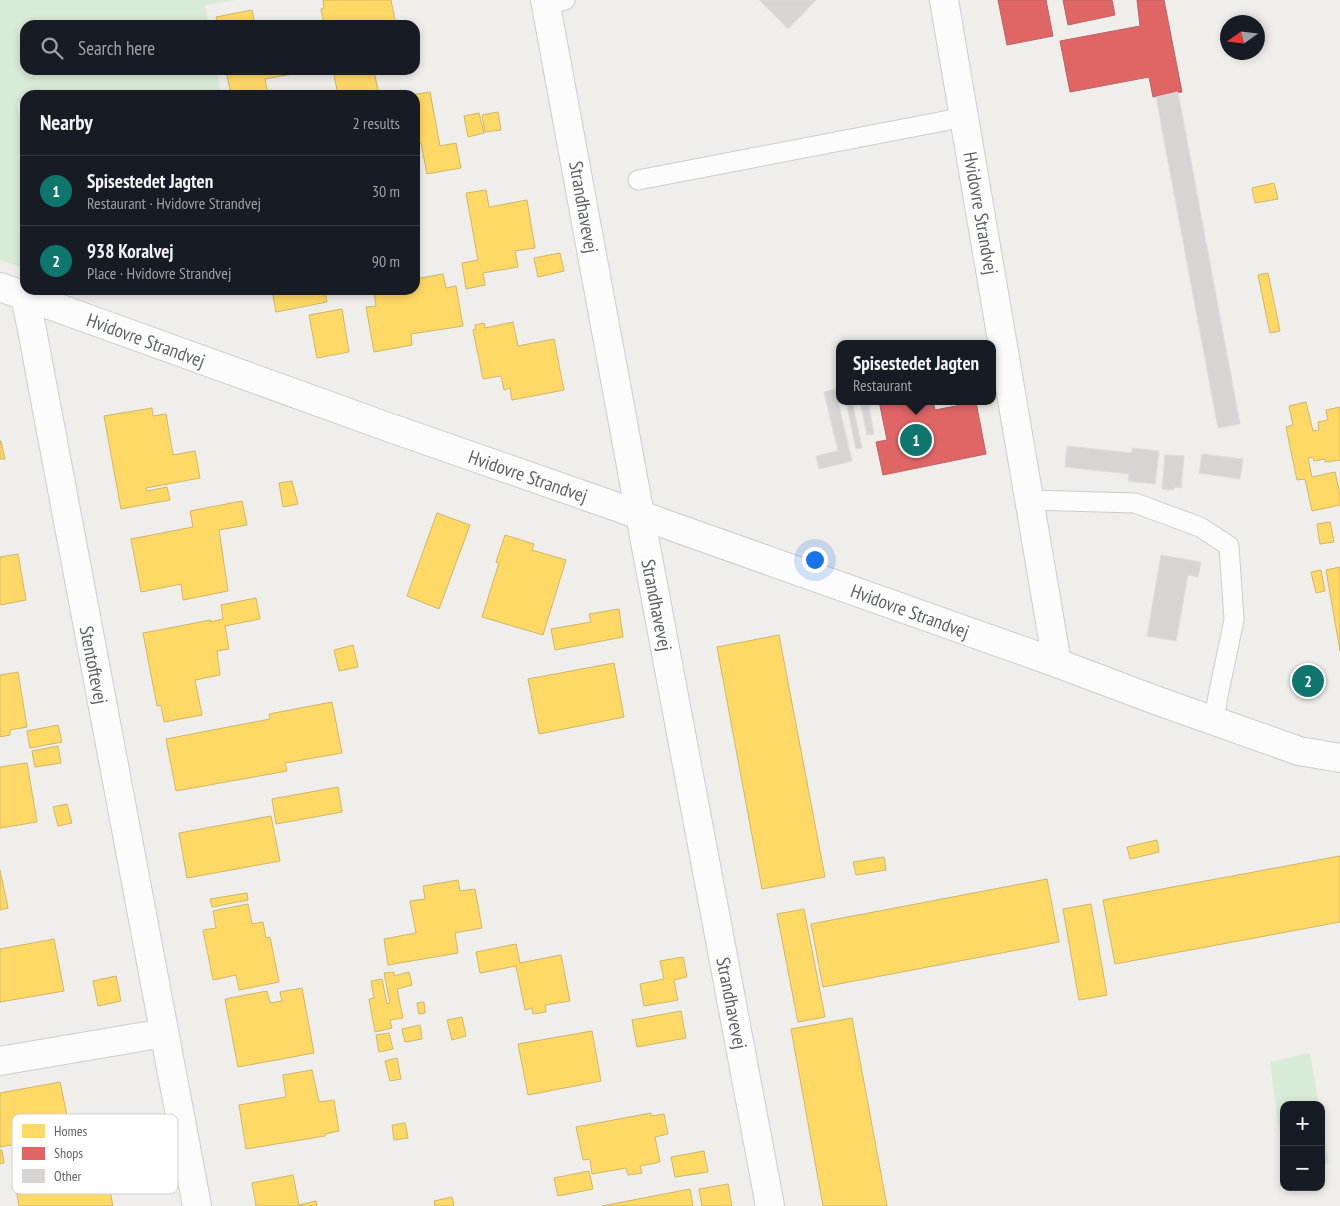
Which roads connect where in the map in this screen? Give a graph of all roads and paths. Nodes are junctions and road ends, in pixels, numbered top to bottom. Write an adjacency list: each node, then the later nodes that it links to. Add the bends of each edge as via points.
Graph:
1 (944, 0): 3 (street, Hvidovre Strandvej)
2 (552, 1): 8 (street, Strandhavevej)
3 (964, 117): 4 (lane); 7 (street, Hvidovre Strandvej)
4 (638, 180)
5 (12, 292): 12 (street, Stentoftevej, via 32,330)
6 (20, 295): 8 (street, Hvidovre Strandvej)
7 (1029, 500): 9 (street, Hvidovre Strandvej); 10 (lane, via 1135,503 1200,526 1229,546 1234,620)
8 (640, 515): 9 (street, Hvidovre Strandvej); 15 (street, Strandhavevej)
9 (1057, 663): 10 (street, Hvidovre Strandvej)
10 (1214, 721): 11 (street, Hvidovre Strandvej, via 1299,751)
11 (1340, 758)
12 (164, 1033): 13 (street); 14 (street, Stentoftevej)
13 (0, 1061)
14 (197, 1206)
15 (770, 1206)

